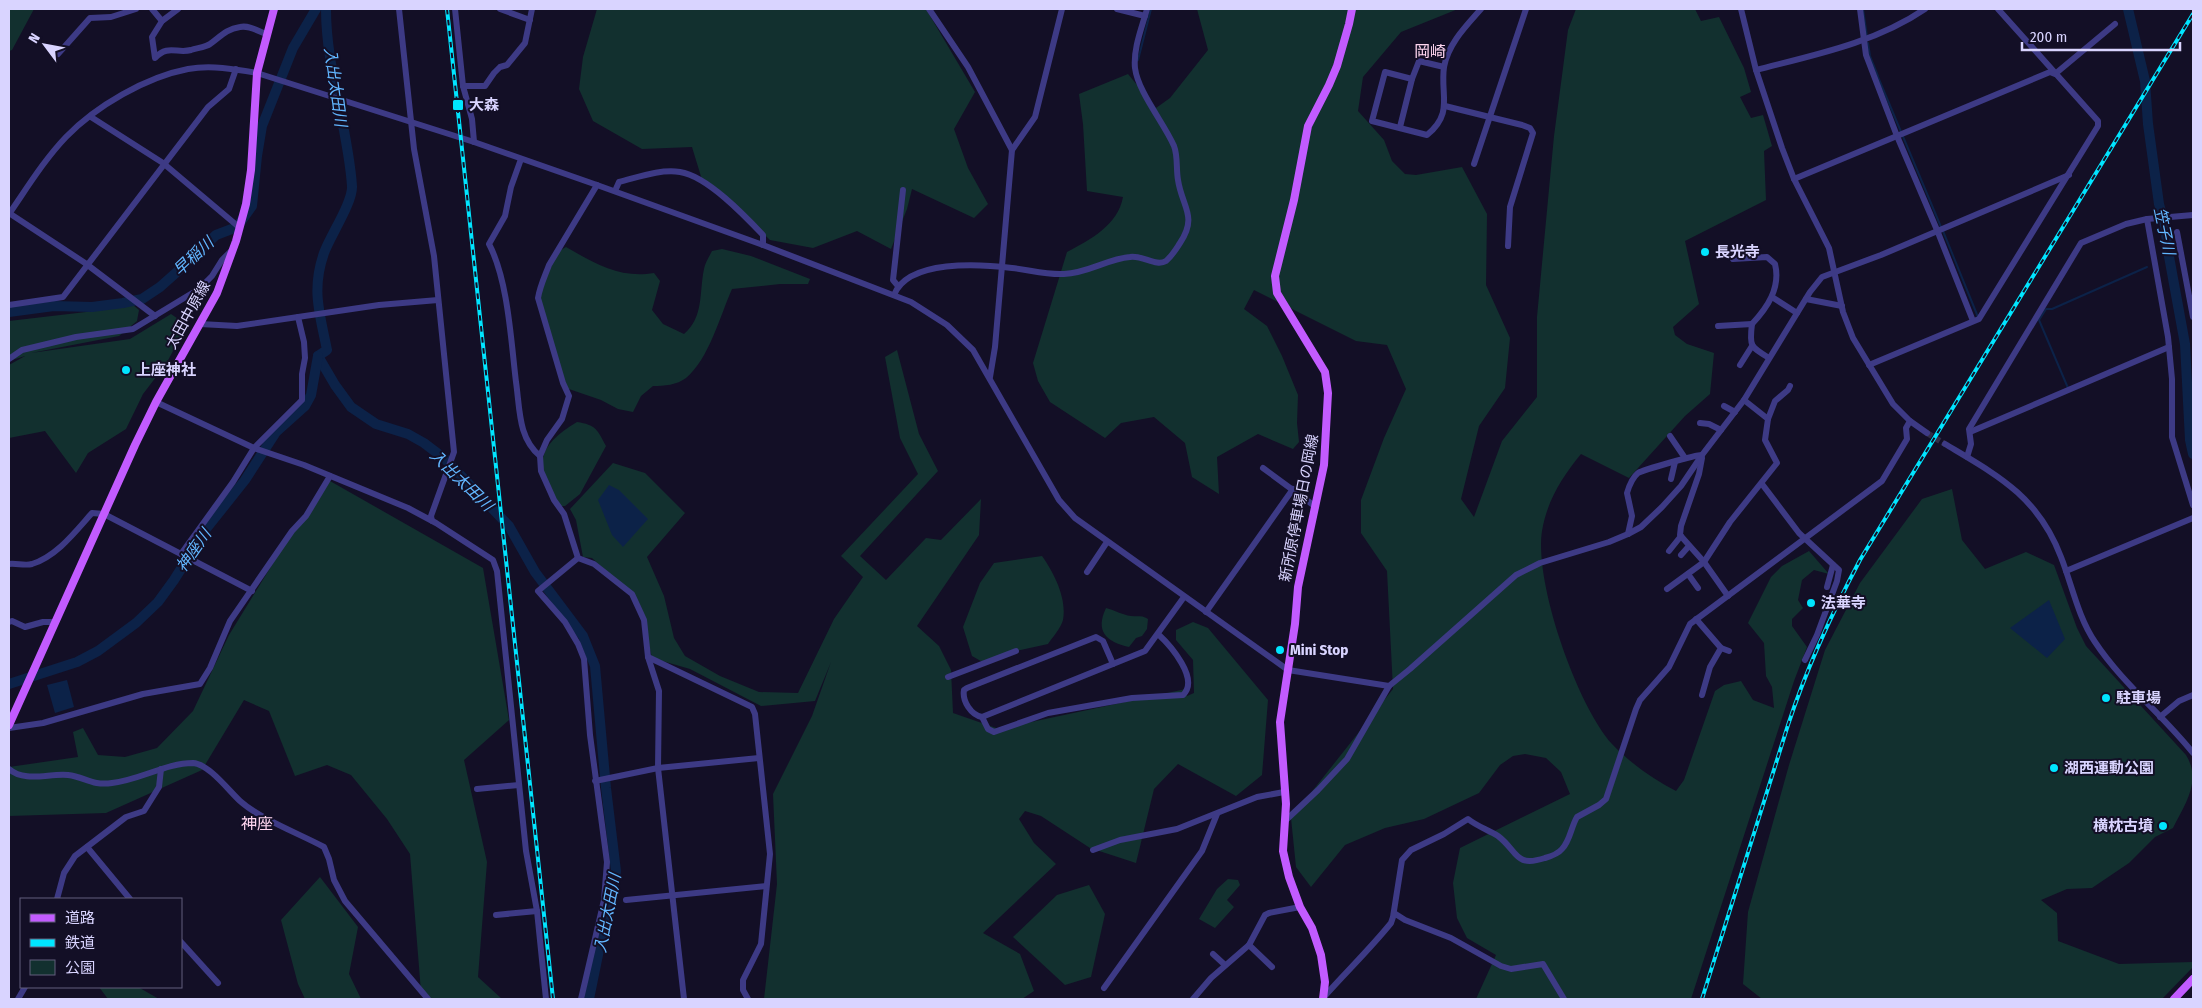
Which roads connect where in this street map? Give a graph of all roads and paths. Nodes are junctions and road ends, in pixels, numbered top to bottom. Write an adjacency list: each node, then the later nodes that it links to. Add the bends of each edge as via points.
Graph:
1 (136, 9): 25 (street, via 111,17 90,18)
2 (152, 9): 21 (street)
3 (178, 9): 21 (street)
4 (274, 9): 23 (main road, 太田中原線)
5 (399, 9): 36 (street)
6 (456, 9): 32 (street)
7 (500, 9): 20 (street)
8 (532, 9): 20 (street)
9 (929, 9): 40 (street, via 968,66)
10 (1062, 9): 40 (street, via 1036,117)
11 (1117, 9): 19 (street)
12 (1352, 9): 109 (main road, 新所原停車場日の岡線, via 1337,66 1308,126 1275,276 1277,293 1325,372 1327,434)
13 (1481, 9): 26 (street, via 1463,28)
14 (1526, 9): 35 (street)
15 (1741, 9): 28 (street)
16 (1860, 9): 24 (street)
17 (1925, 9): 24 (street)
18 (1998, 9): 30 (street)
19 (1146, 12): 60 (street, via 1135,69 1175,148 1180,187 1190,222 1186,235 1176,250 1159,263 1142,256 1132,256 1066,274)
20 (530, 20): 32 (street, via 525,43 507,65 500,67 485,86)
21 (162, 21): 23 (street, via 152,37 155,58 164,51 188,51 210,44 239,27 246,26)
22 (2115, 24): 30 (street)
23 (266, 34): 29 (main road, 太田中原線)
24 (1864, 40): 28 (street); 38 (street, via 1866,55)
25 (58, 54)
26 (1444, 67): 31 (street, via 1419,61); 33 (street)
27 (236, 69): 29 (street); 34 (street, via 189,69 149,80); 42 (street, via 229,89 208,106)
28 (1756, 70): 45 (street)
29 (257, 73): 36 (street); 52 (main road, 太田中原線, via 251,170)
30 (2055, 74): 38 (street, via 2050,72); 44 (street, via 2098,122)
31 (1412, 79): 37 (street); 37 (street, via 1385,72 1372,120)
32 (463, 86): 39 (street)
33 (1445, 106): 35 (street); 37 (street, via 1440,123 1427,135)
34 (91, 117): 42 (street); 49 (street, via 66,136)
35 (1490, 117): 43 (street); 56 (street, via 1522,125 1533,133 1510,207)
36 (411, 122): 39 (street); 66 (street, via 434,256)
37 (1400, 127)
38 (1897, 136): 45 (street); 53 (street)
39 (474, 142): 41 (street)
40 (1012, 150): 60 (street)
41 (521, 158): 46 (street); 99 (street, via 505,216 489,244 503,285 521,426 532,450)
42 (164, 163): 52 (street); 59 (street)
43 (1474, 164)
44 (2069, 175): 53 (street); 73 (street, via 1979,319)
45 (1794, 179): 61 (street, via 1828,248)
46 (597, 185): 48 (street); 99 (street, via 540,286 538,298 569,396 562,419)
47 (903, 190): 62 (street, via 893,280)
48 (615, 191): 55 (street); 55 (street, via 619,182 658,172 681,172 696,178 736,207 763,235)
49 (9, 214): 59 (street)
50 (2193, 215): 51 (street)
51 (2147, 219): 78 (street); 94 (street, via 2081,243 1969,428)
52 (240, 228): 57 (main road, 太田中原線)
53 (1937, 230): 61 (street); 73 (street)
54 (2177, 232): 72 (street)
55 (762, 245): 63 (street)
56 (1508, 246)
57 (233, 250): 70 (street, via 199,289); 74 (main road, 太田中原線, via 217,293)
58 (1733, 259): 64 (street, via 1770,258 1777,272)
59 (87, 265): 67 (street, via 63,298); 70 (street)
60 (1002, 267): 62 (street, via 962,266 920,271); 83 (street)
61 (1836, 272): 65 (street, via 1822,278); 68 (street)
62 (898, 286): 63 (street)
63 (894, 295): 83 (street, via 947,325 974,350)
64 (1772, 297): 69 (street); 75 (street)
65 (1806, 299): 68 (street); 69 (street)
66 (438, 300): 71 (street); 112 (street, via 454,452)
67 (9, 305)
68 (1842, 306): 81 (street, via 1853,338)
69 (1797, 313): 79 (street)
70 (155, 316): 80 (street, via 133,329 76,337 22,350)
71 (298, 317): 74 (street, via 237,326); 97 (street, via 305,358 302,400)
72 (2193, 317)
73 (1973, 322): 81 (street)
74 (200, 324): 86 (main road, 太田中原線)
75 (1752, 324): 76 (street); 77 (street)
76 (1718, 326)
77 (1752, 346): 79 (street); 82 (street)
78 (2169, 347): 94 (street); 108 (street, via 2172,437)
79 (1770, 358): 85 (street)
80 (9, 359)
81 (1870, 365): 90 (street, via 1893,404)
82 (1740, 366)
83 (990, 377): 116 (street, via 1059,500 1075,518)
84 (1790, 386): 89 (street, via 1775,401)
85 (1744, 400): 88 (street); 89 (street)
86 (156, 402): 97 (street); 110 (main road, 太田中原線)
87 (1724, 406): 88 (street)
88 (1735, 412): 92 (street)
89 (1768, 419): 106 (street, via 1765,440 1777,463)
90 (1910, 421): 93 (street); 115 (street, via 1906,428 1907,439 1882,481)
91 (1700, 423): 92 (street)
92 (1720, 430): 98 (street)
93 (1927, 432)
94 (1970, 432): 100 (street)
95 (1670, 436): 101 (street)
96 (1945, 444): 100 (street)
97 (254, 448): 104 (street); 119 (street)
98 (1702, 454): 101 (street); 113 (street, via 1673,496 1641,527); 114 (street)
99 (540, 456): 121 (street, via 541,471 564,514)
100 (1967, 457): 125 (street, via 2001,477 2034,507 2051,534)
101 (1685, 458): 102 (street)
102 (1675, 462): 105 (street); 113 (street, via 1645,470 1633,480 1627,494 1632,516)
103 (1263, 468): 107 (street)
104 (330, 476): 112 (street); 131 (street, via 306,516 287,538)
105 (1671, 479)
106 (1762, 484): 115 (street); 122 (street, via 1730,522)
107 (1293, 489): 109 (street); 134 (street)
108 (2193, 505)
109 (1316, 507): 145 (main road, 新所原停車場日の岡線, via 1298,587)
110 (104, 514): 119 (street); 123 (street, via 92,513 68,540 38,561 30,565); 137 (main road, 太田中原線)
111 (2193, 518): 125 (street)
112 (432, 521): 159 (street, via 493,560 497,571)
113 (1628, 534): 147 (street, via 1521,572)
114 (1681, 536): 117 (street); 118 (street)
115 (1805, 538): 124 (street); 132 (street)
116 (1107, 542): 126 (street); 133 (street)
117 (1689, 546): 120 (street); 122 (street)
118 (1669, 551)
119 (181, 554): 131 (street)
120 (1681, 555)
121 (578, 558): 142 (street, via 594,564 632,594 644,620); 158 (street, via 538,591 565,622 584,659)
122 (1704, 562): 127 (street); 132 (street)
123 (9, 564)
124 (1833, 565): 128 (street); 143 (street, via 1839,570 1837,581 1818,635)
125 (2066, 571): 151 (street, via 2095,642)
126 (1087, 572)
127 (1688, 574): 129 (street); 130 (street)
128 (1827, 586)
129 (1698, 588)
130 (1667, 589)
131 (252, 591): 152 (street, via 230,622 200,684 143,694 44,723)
132 (1728, 596): 135 (street)
133 (1184, 597): 134 (street); 138 (street)
134 (1206, 612): 145 (street)
135 (1696, 619): 139 (street); 173 (street, via 1690,624 1669,667 1640,700 1606,799 1600,806 1577,818 1562,850 1526,862 1499,837 1468,819 1411,850 1402,860)
136 (9, 622): 137 (street, via 25,627)
137 (56, 622): 152 (main road, 太田中原線)
138 (1158, 634): 144 (street, via 1145,651); 150 (street, via 1185,668 1187,688 1183,695 1132,698 1048,713 994,732 988,729)
139 (1721, 648): 141 (street); 148 (street, via 1710,667)
140 (1016, 651): 146 (street)
141 (1729, 651)
142 (648, 657): 154 (street, via 752,707); 155 (street, via 659,691)
143 (1805, 660)
144 (1113, 664): 150 (street); 150 (street, via 1103,641 1096,637 967,688 963,696 971,712)
145 (1288, 670): 147 (street); 161 (main road, 新所原停車場日の岡線, via 1280,722)
146 (948, 677)
147 (1388, 686): 163 (street, via 1347,759)
148 (1702, 695)
149 (2193, 695): 151 (street, via 2179,701)
150 (982, 717)
151 (2160, 717): 153 (street)
152 (9, 726)
153 (2193, 753)
154 (759, 758): 155 (street); 166 (street, via 770,854)
155 (658, 768): 158 (street); 167 (street)
156 (9, 769): 157 (street, via 28,777 68,775 100,784)
157 (162, 769): 164 (street, via 159,787 144,811 126,817); 185 (street, via 194,763 212,773 250,809 324,847 334,880 345,901)
158 (595, 781): 187 (street, via 607,862 604,900)
159 (519, 785): 160 (street); 172 (street)
160 (477, 789)
161 (1284, 792): 162 (street, via 1257,797); 163 (main road, 新所原停車場日の岡線)
162 (1217, 814): 165 (street, via 1176,829 1120,840); 183 (street, via 1202,851)
163 (1286, 820): 171 (main road, 新所原停車場日の岡線, via 1283,851)
164 (87, 847): 168 (street, via 66,868); 169 (street)
165 (1093, 850)
166 (766, 886): 167 (street); 189 (street, via 761,944 743,980 743,990)
167 (672, 896): 170 (street); 188 (street)
168 (58, 898)
169 (129, 898)
170 (626, 900)
171 (1300, 907): 176 (street, via 1265,915); 191 (main road, 新所原停車場日の岡線, via 1312,928 1321,956)
172 (537, 911): 174 (street); 186 (street)
173 (1394, 913): 191 (street, via 1391,923 1377,941); 192 (street, via 1451,938 1501,966 1511,969 1543,964)
174 (496, 915)
175 (182, 943): 181 (street)
176 (1249, 945): 178 (street); 179 (street)
177 (1213, 954): 178 (street)
178 (1225, 965): 190 (street)
179 (1272, 967)
180 (2193, 979): 193 (main road)
181 (218, 983)
182 (24, 988): 184 (street)
183 (1104, 988)
184 (18, 999)
185 (428, 999)
186 (546, 999)
187 (581, 999)
188 (684, 999)
189 (748, 999)
190 (1193, 999)
191 (1324, 999)
192 (1564, 999)
193 (2174, 999)

